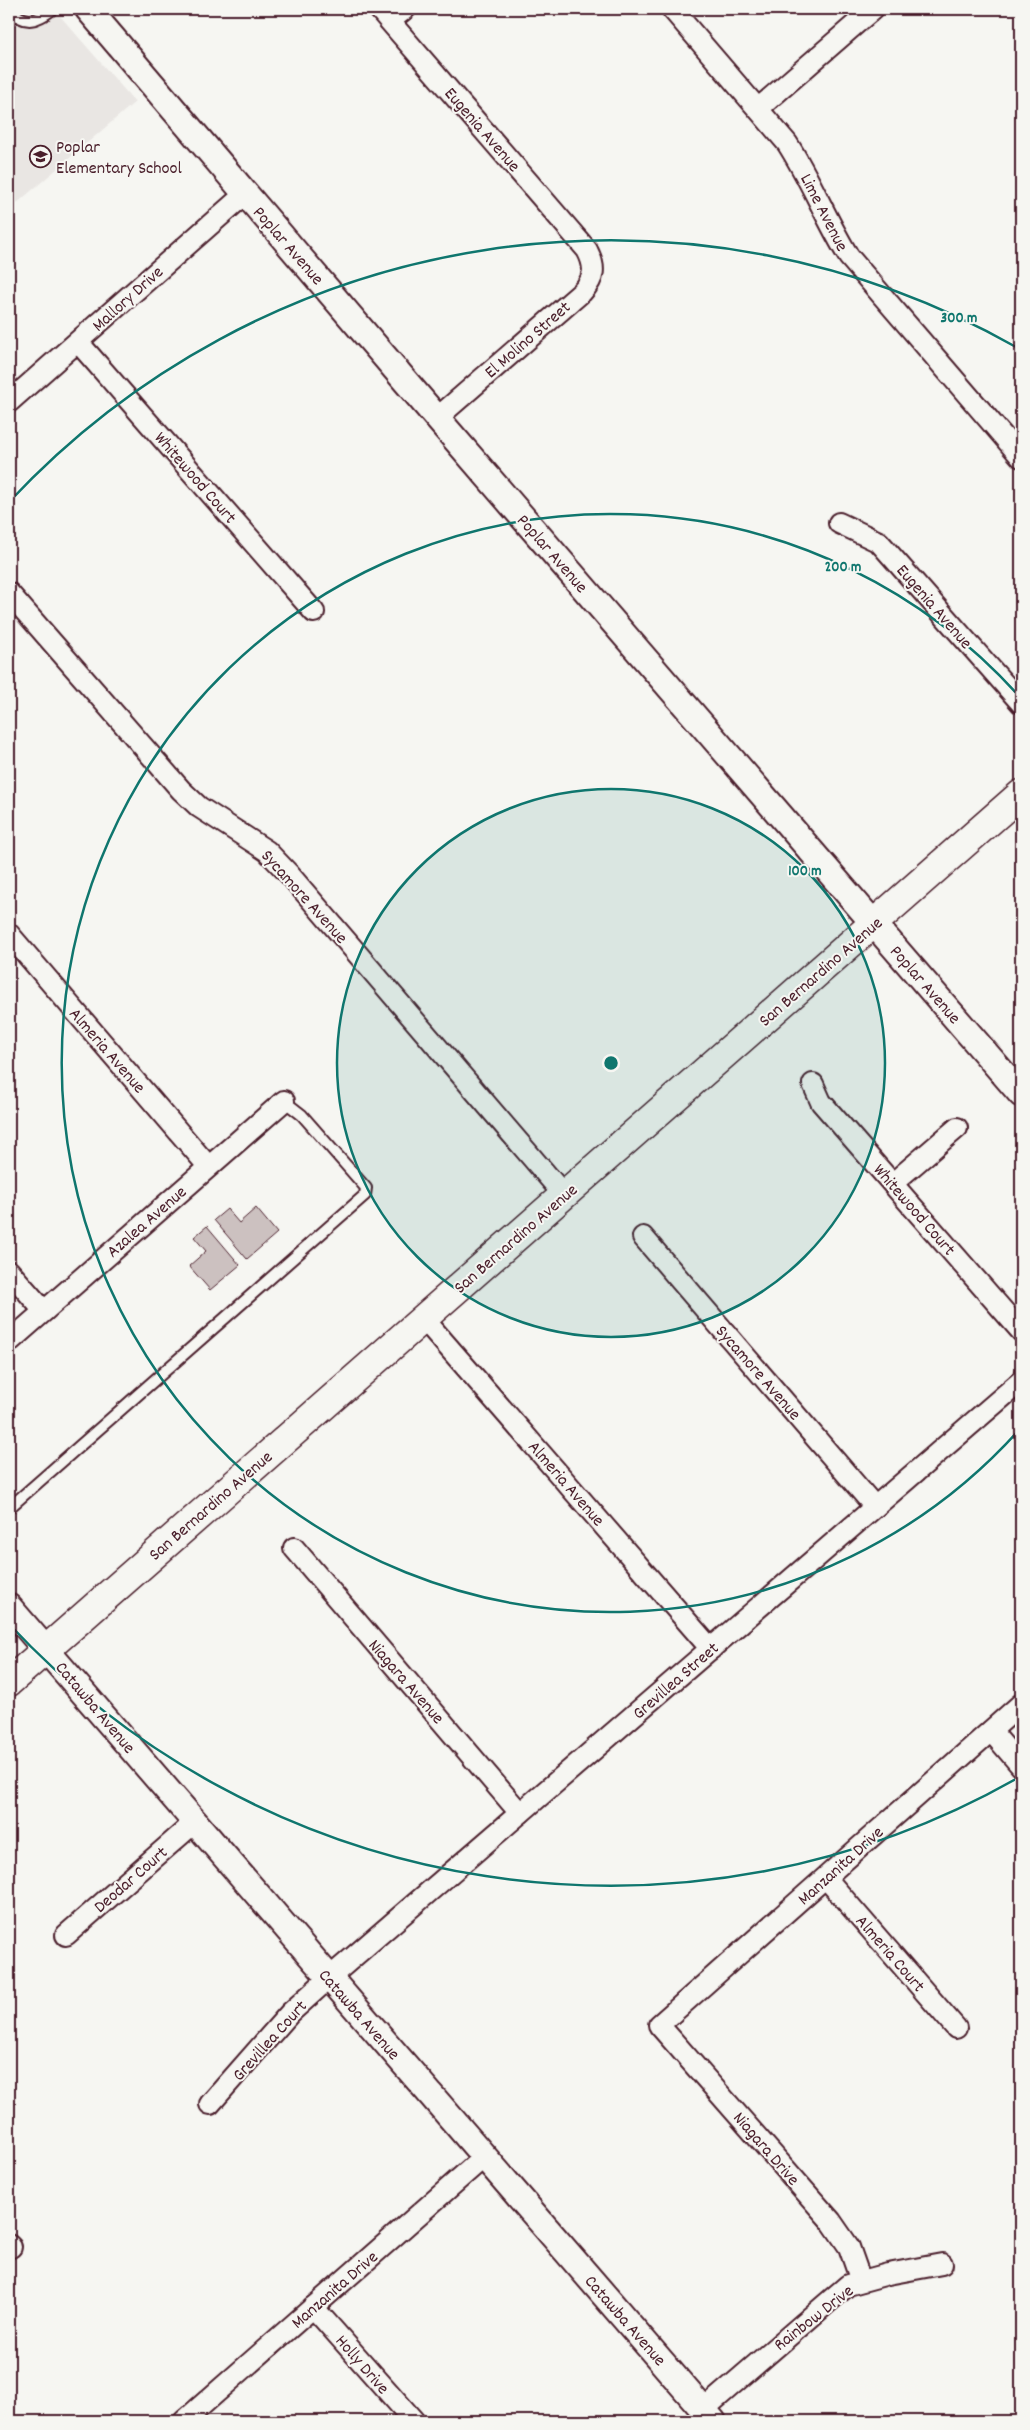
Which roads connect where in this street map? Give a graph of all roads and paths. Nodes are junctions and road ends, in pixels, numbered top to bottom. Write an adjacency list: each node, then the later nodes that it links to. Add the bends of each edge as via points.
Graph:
1 (10, 9): 2 (lane, via 23,19 40,19)
2 (52, 9)
3 (88, 9): 8 (street, Poplar Avenue)
4 (672, 9): 7 (street, Lime Avenue)
5 (872, 9): 7 (street)
6 (392, 13): 9 (street, Eugenia Avenue)
7 (759, 108): 13 (street, Lime Avenue, via 800,163 834,234 849,257)
8 (245, 194): 10 (street, Mallory Drive); 12 (street, Poplar Avenue)
9 (588, 250): 12 (street, El Molino Street, via 594,272 590,283)
10 (78, 342): 11 (street, Mallory Drive); 16 (street, Whitewood Court)
11 (9, 402)
12 (437, 418): 19 (street, Poplar Avenue)
13 (1021, 457)
14 (839, 523): 17 (street, Eugenia Avenue, via 879,542)
15 (9, 593): 27 (street, Sycamore Avenue, via 181,790 199,807 267,851)
16 (314, 612)
17 (1021, 703)
18 (1021, 794): 19 (main road, San Bernardino Avenue)
19 (874, 924): 22 (street, Poplar Avenue); 27 (main road, San Bernardino Avenue)
20 (9, 934): 25 (street, Almeria Avenue)
21 (812, 1084): 26 (street, Whitewood Court, via 821,1102)
22 (1021, 1094)
23 (284, 1101): 25 (street, Azalea Avenue); 35 (lane, via 302,1115 366,1188 365,1195)
24 (957, 1128): 26 (street)
25 (208, 1166): 30 (street, Azalea Avenue)
26 (893, 1183): 32 (street, Whitewood Court)
27 (564, 1195): 31 (main road, San Bernardino Avenue)
28 (643, 1237): 36 (street, Sycamore Avenue)
29 (9, 1271): 30 (street)
30 (44, 1311): 33 (street, Azalea Avenue)
31 (423, 1318): 39 (main road, San Bernardino Avenue); 40 (street, Almeria Avenue)
32 (1021, 1331)
33 (9, 1342)
34 (1021, 1381): 36 (street, Grevillea Street)
35 (9, 1508)
36 (875, 1508): 40 (street, Grevillea Street)
37 (294, 1548): 45 (street, Niagara Avenue)
38 (9, 1607): 39 (street, Catawba Avenue)
39 (47, 1648): 41 (main road, San Bernardino Avenue); 46 (street, Catawba Avenue)
40 (711, 1649): 45 (street, Grevillea Street)
41 (9, 1682)
42 (1021, 1704): 43 (street, Manzanita Drive)
43 (991, 1731): 44 (street); 47 (street, Manzanita Drive)
44 (1021, 1766)
45 (520, 1813): 49 (street, Grevillea Street)
46 (194, 1823): 48 (street, Deodar Court); 49 (street, Catawba Avenue)
47 (826, 1878): 50 (street, Manzanita Drive); 51 (street, Almeria Court)
48 (66, 1935)
49 (328, 1978): 52 (street, Grevillea Court, via 290,2013); 53 (street, Catawba Avenue)
50 (659, 2025): 55 (street, Niagara Drive, via 831,2221 849,2247)
51 (956, 2028)
52 (210, 2104)
53 (484, 2157): 56 (street, Manzanita Drive); 57 (street, Catawba Avenue)
54 (942, 2264): 55 (street, Rainbow Drive)
55 (861, 2281): 57 (street, Rainbow Drive, via 848,2285 827,2301)
56 (313, 2307): 58 (street, Manzanita Drive); 59 (street, Holly Drive)
57 (708, 2416)
58 (184, 2421)
59 (414, 2421)

